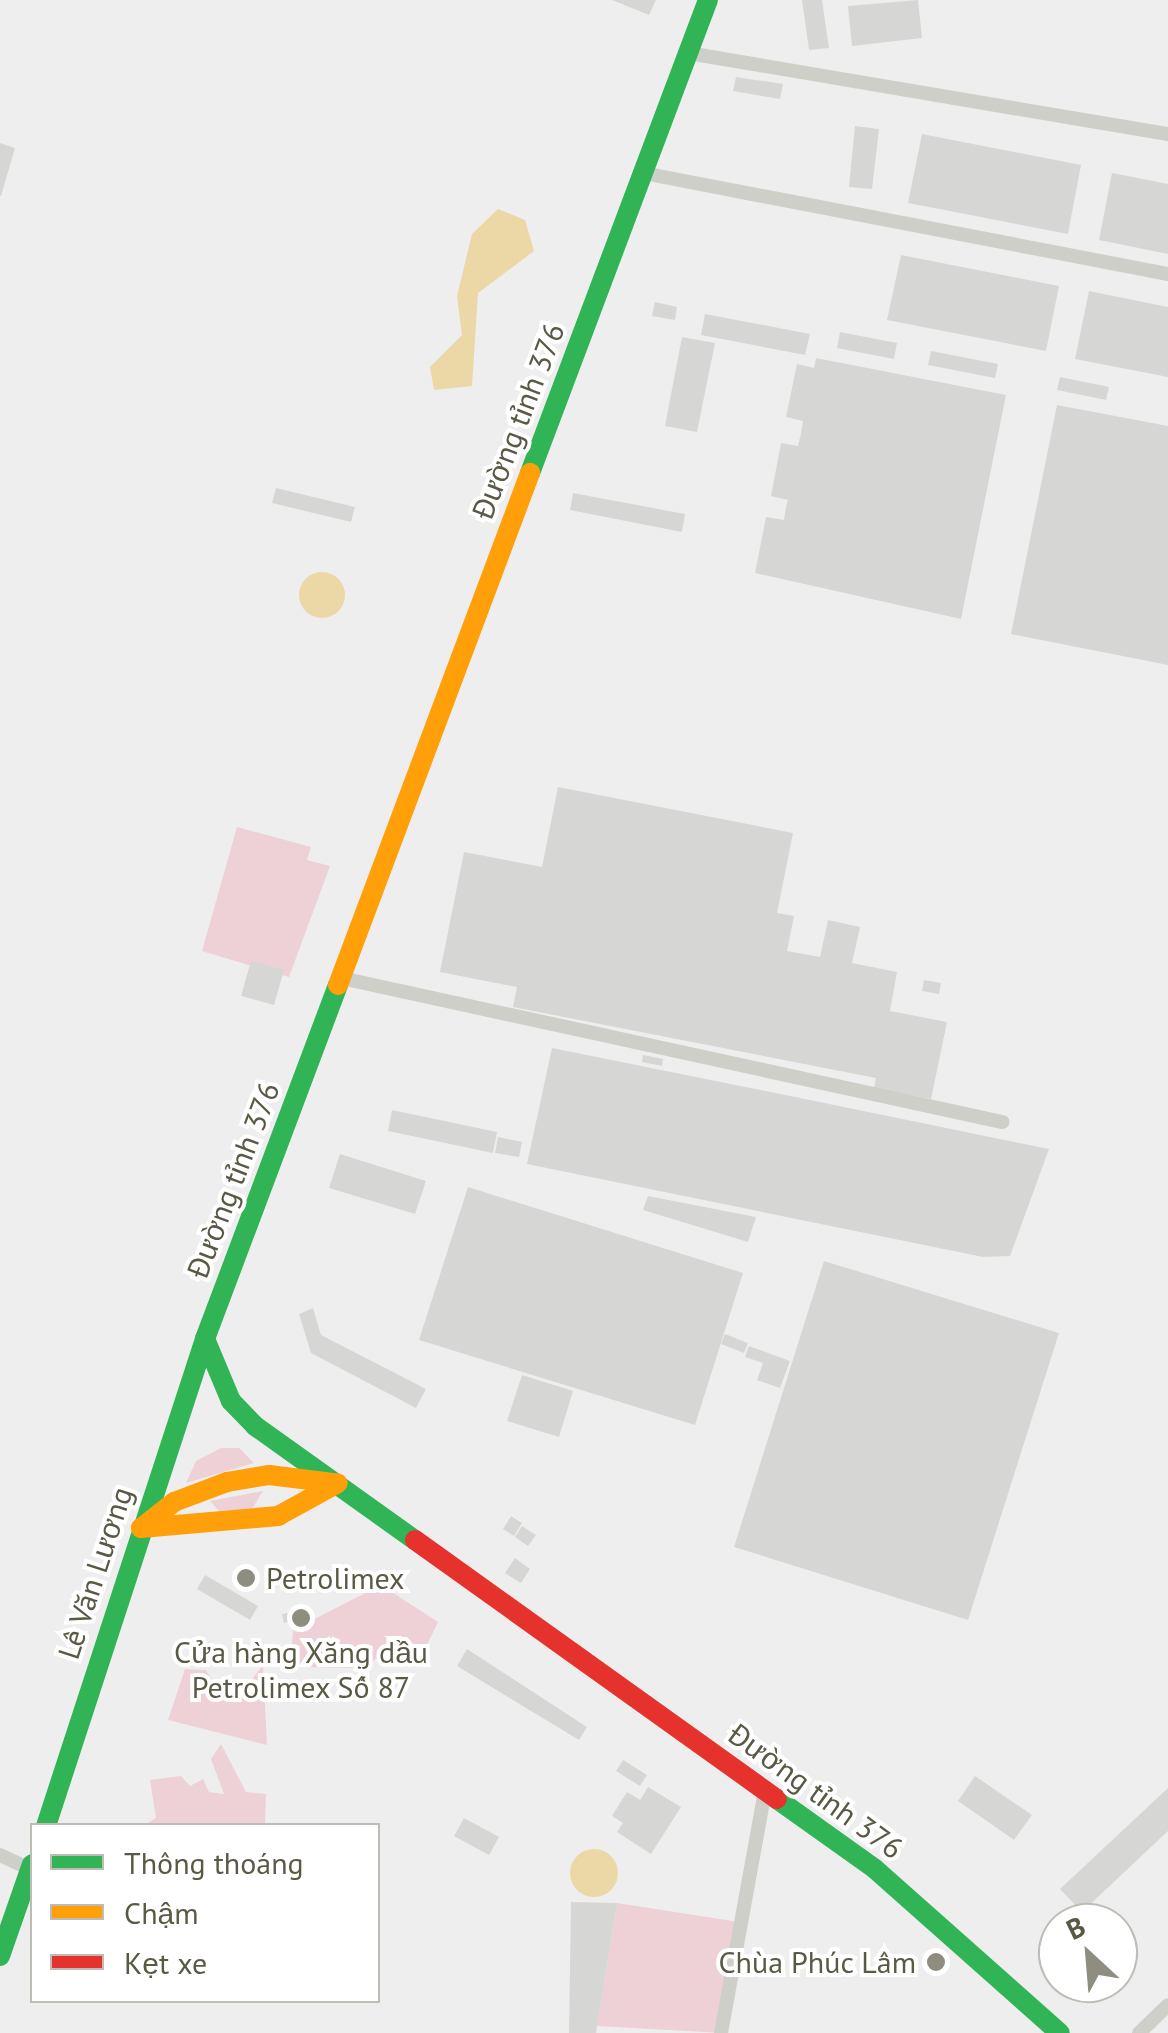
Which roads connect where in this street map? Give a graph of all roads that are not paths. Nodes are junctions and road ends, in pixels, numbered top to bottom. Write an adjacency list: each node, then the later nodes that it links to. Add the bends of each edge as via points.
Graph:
1 (708, 0): 2 (main road, Đường tỉnh 376)
2 (688, 53): 3 (street); 4 (main road, Đường tỉnh 376)
3 (1168, 134)
4 (643, 173): 5 (street); 6 (main road, Đường tỉnh 376)
5 (1168, 274)
6 (341, 978): 7 (street); 8 (main road, Đường tỉnh 376)
7 (1002, 1122)
8 (205, 1339): 9 (main road, Đường tỉnh 376, via 242,1414); 10 (main road, Lê Văn Lương)
9 (338, 1483): 10 (main road, via 278,1516); 10 (main road, via 269,1475 226,1482 174,1502); 11 (main road, Đường tỉnh 376)
10 (141, 1528): 12 (main road, Lê Văn Lương)
11 (765, 1790): 18 (street); 19 (main road, Đường tỉnh 376, via 876,1869)
12 (47, 1823)
13 (0, 1855): 14 (street)
14 (30, 1867)
15 (30, 1870): 16 (main road)
16 (0, 1956)
17 (1168, 2006): 20 (street)
18 (721, 2033)
19 (1060, 2033)
20 (1139, 2033)

